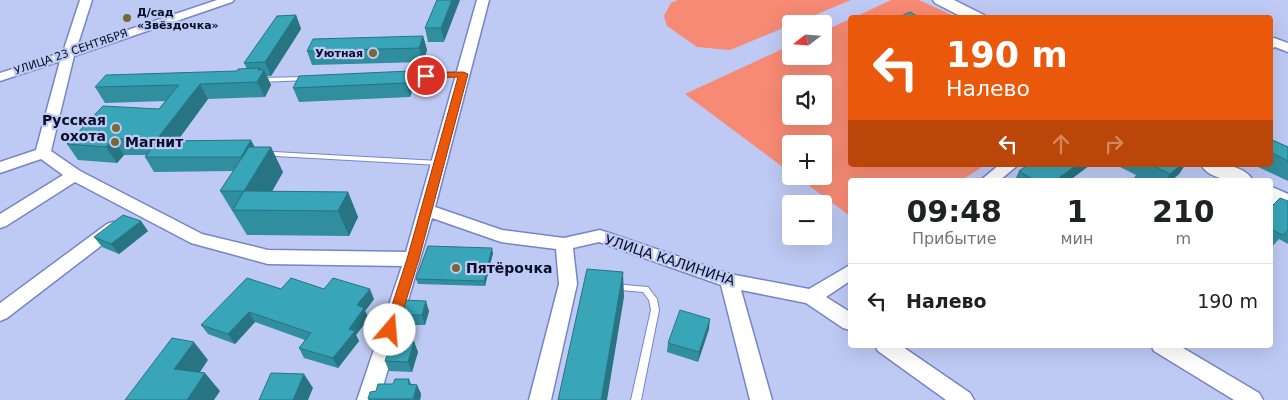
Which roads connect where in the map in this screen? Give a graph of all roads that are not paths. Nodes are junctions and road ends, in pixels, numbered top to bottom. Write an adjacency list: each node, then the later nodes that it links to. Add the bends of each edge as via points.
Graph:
1 (86, 0): 8 (street)
2 (228, 0): 8 (street, УЛИЦА 23 СЕНТЯБРЯ)
3 (483, 0): 9 (street)
4 (941, 0): 5 (street)
5 (972, 15)
6 (1273, 43): 7 (street)
7 (1288, 48)
8 (69, 52): 11 (street, УЛИЦА 23 СЕНТЯБРЯ); 14 (street)
9 (463, 74): 10 (lane); 16 (street)
10 (395, 76)
11 (0, 77)
12 (318, 79): 13 (lane)
13 (250, 81)
14 (43, 153): 19 (street); 20 (street)
15 (276, 154): 16 (lane)
16 (439, 163): 26 (street)
17 (1007, 167): 21 (street)
18 (1216, 167): 22 (street)
19 (0, 168)
20 (74, 175): 25 (street); 27 (street)
21 (992, 178)
22 (1238, 178)
23 (1273, 196): 24 (street)
24 (1288, 204)
25 (139, 208): 29 (street, via 197,239 268,257); 34 (street)
26 (427, 210): 28 (street, УЛИЦА КАЛИНИНА, via 501,236); 29 (street)
27 (0, 222)
28 (564, 244): 31 (street, УЛИЦА КАЛИНИНА, via 600,236); 39 (street, via 573,284)
29 (413, 259): 38 (street)
30 (848, 273): 33 (street)
31 (729, 281): 33 (street, УЛИЦА КАЛИНИНА); 41 (street)
32 (607, 286): 40 (lane, via 645,289 653,299 655,310)
33 (811, 297): 35 (street, УЛИЦА КАЛИНИНА)
34 (0, 313)
35 (848, 321)
36 (889, 348): 42 (street)
37 (1166, 348): 43 (street)
38 (368, 400)
39 (540, 400)
40 (636, 400)
41 (761, 400)
42 (963, 400)
43 (1252, 400)

